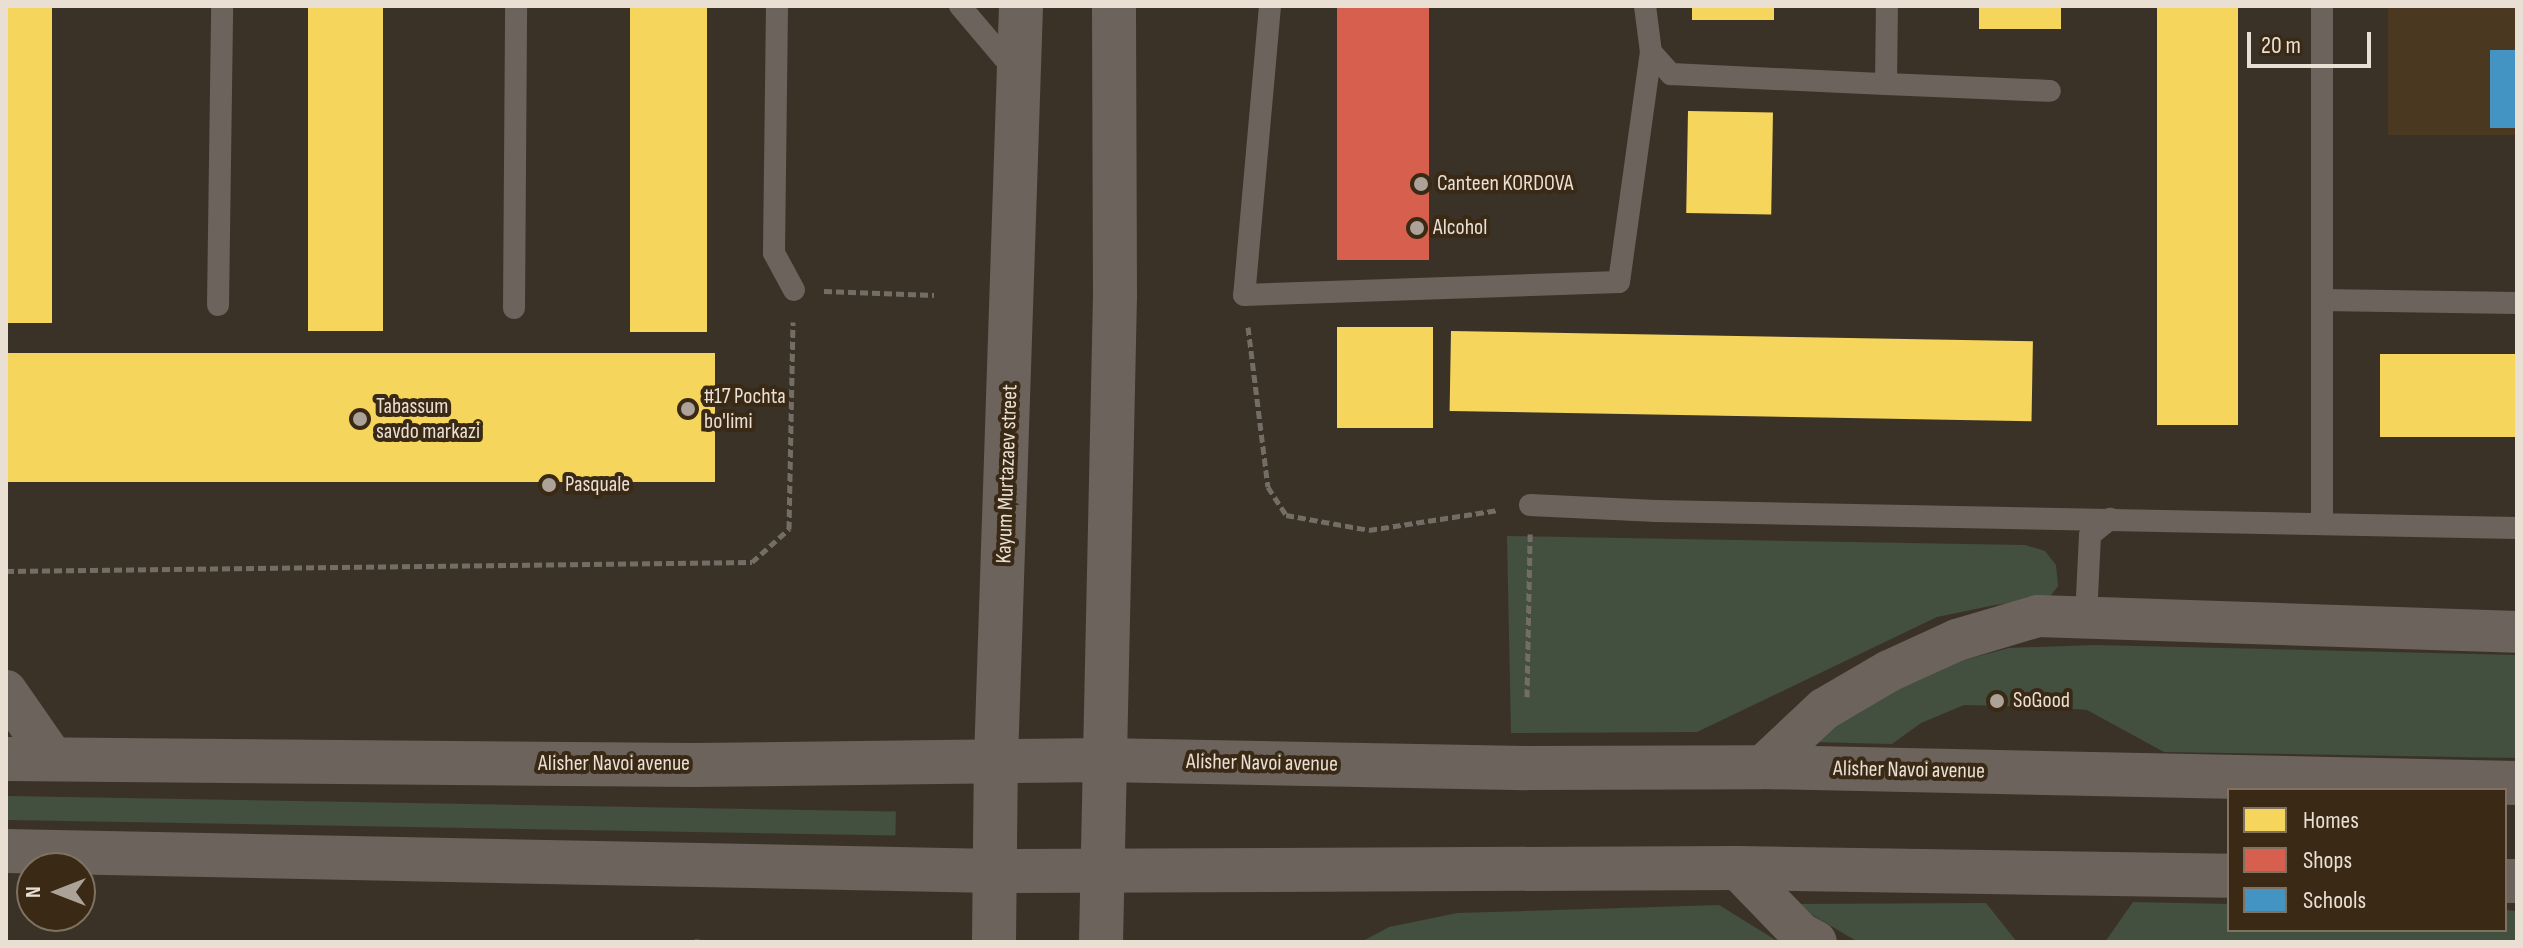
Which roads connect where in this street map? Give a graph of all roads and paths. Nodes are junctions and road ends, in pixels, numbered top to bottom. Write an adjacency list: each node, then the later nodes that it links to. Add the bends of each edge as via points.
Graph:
1 (222, 6): 20 (lane)
2 (516, 6): 21 (lane)
3 (777, 6): 15 (lane, via 774,253)
4 (960, 6): 12 (lane)
5 (1021, 6): 12 (main road, Kayum Murtazaev street)
6 (1114, 6): 34 (main road, via 1114,343)
7 (1270, 6): 17 (lane)
8 (1645, 6): 11 (lane)
9 (1887, 6): 13 (lane)
10 (2322, 6): 18 (lane)
11 (1651, 52): 13 (lane, via 1671,74); 17 (lane, via 1619,282)
12 (1020, 77): 33 (main road, Kayum Murtazaev street)
13 (1886, 84): 14 (lane)
14 (2050, 91)
15 (794, 290): 16 (path); 26 (path, via 789,529 752,562)
16 (934, 295)
17 (1244, 295): 22 (path, via 1268,487 1286,515 1369,530)
18 (2322, 300): 19 (lane); 24 (lane)
19 (2517, 303)
20 (218, 305)
21 (514, 308)
22 (1530, 505): 23 (lane); 30 (path)
23 (2110, 519): 24 (lane); 27 (lane, via 2090,535)
24 (2322, 524): 25 (lane)
25 (2517, 528)
26 (6, 571)
27 (2086, 617): 28 (street); 35 (street, via 2038,616 1919,656 1824,709)
28 (2517, 632)
29 (6, 691): 32 (street)
30 (1527, 697)
31 (6, 759): 32 (main road, Alisher Navoi avenue)
32 (54, 760): 33 (main road, Alisher Navoi avenue, via 694,765)
33 (996, 760): 34 (main road, Alisher Navoi avenue); 39 (main road, Kayum Murtazaev street)
34 (1103, 760): 35 (main road, Alisher Navoi avenue); 40 (main road)
35 (1762, 767): 36 (main road, Alisher Navoi avenue)
36 (2517, 783)
37 (6, 851): 39 (main road)
38 (1737, 868): 40 (main road); 41 (main road); 44 (street, via 1800,933)
39 (995, 871): 40 (main road); 42 (main road, Kayum Murtazaev street)
40 (1102, 871): 43 (main road)
41 (2227, 876)
42 (994, 942)
43 (1101, 942)
44 (1816, 942)

